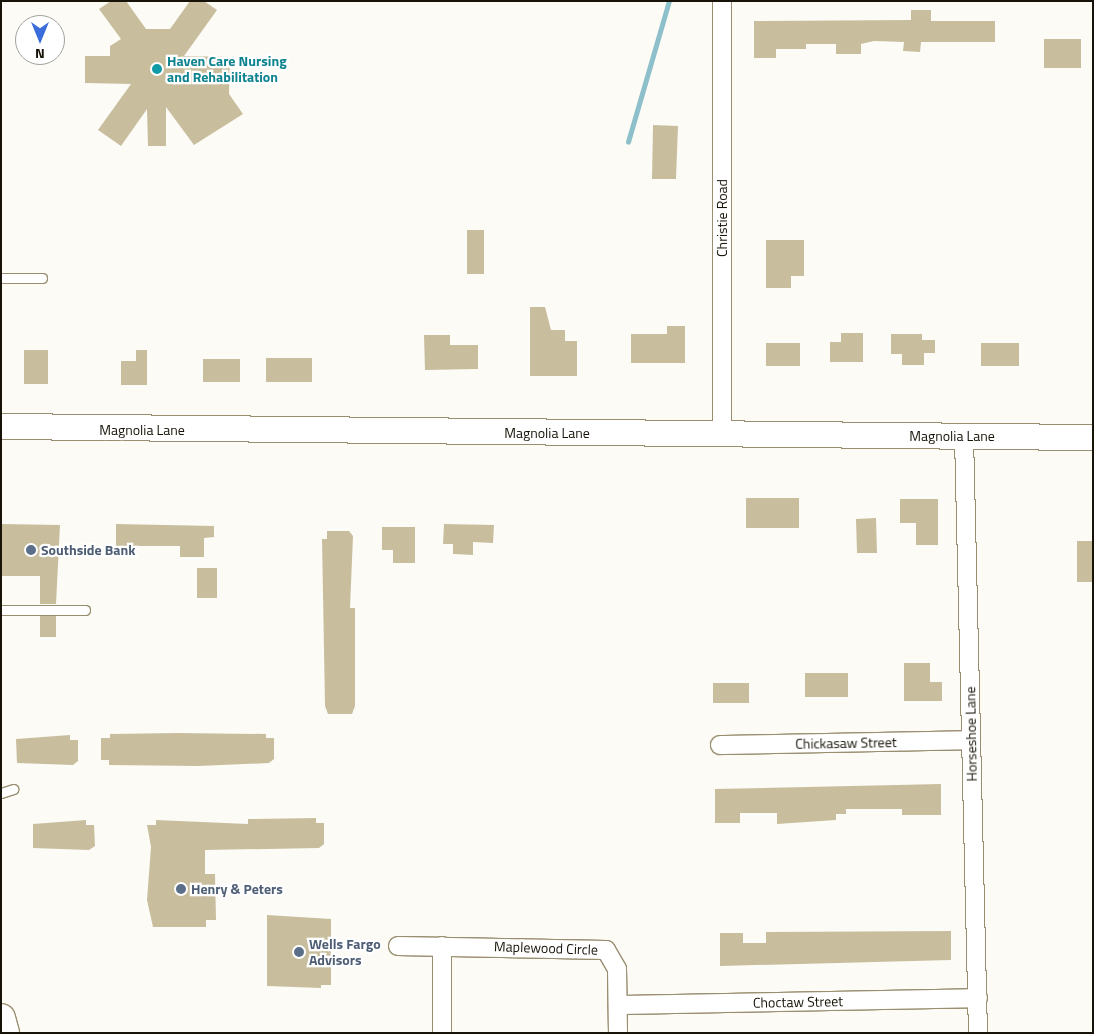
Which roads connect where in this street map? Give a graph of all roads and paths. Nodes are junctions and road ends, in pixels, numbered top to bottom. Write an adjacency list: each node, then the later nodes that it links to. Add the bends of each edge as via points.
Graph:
1 (722, 1): 5 (street, Christie Road)
2 (1, 278): 3 (lane)
3 (42, 278)
4 (1, 426): 5 (main road, Magnolia Lane)
5 (722, 434): 6 (main road, Magnolia Lane)
6 (964, 436): 7 (main road, Magnolia Lane); 10 (street, Horseshoe Lane)
7 (1093, 437)
8 (1, 610): 9 (lane)
9 (84, 610)
10 (971, 740): 11 (street, Chickasaw Street); 16 (street, Horseshoe Lane)
11 (720, 745)
12 (13, 789): 13 (lane)
13 (1, 793)
14 (398, 946): 15 (street, Maplewood Circle)
15 (442, 946): 17 (street, Maplewood Circle, via 606,950 616,960); 20 (street)
16 (978, 998): 17 (street, Choctaw Street); 22 (street, Horseshoe Lane)
17 (618, 1005): 21 (street, Maplewood Circle)
18 (1, 1018): 19 (main road)
19 (5, 1033)
20 (442, 1033)
21 (618, 1033)
22 (978, 1033)

